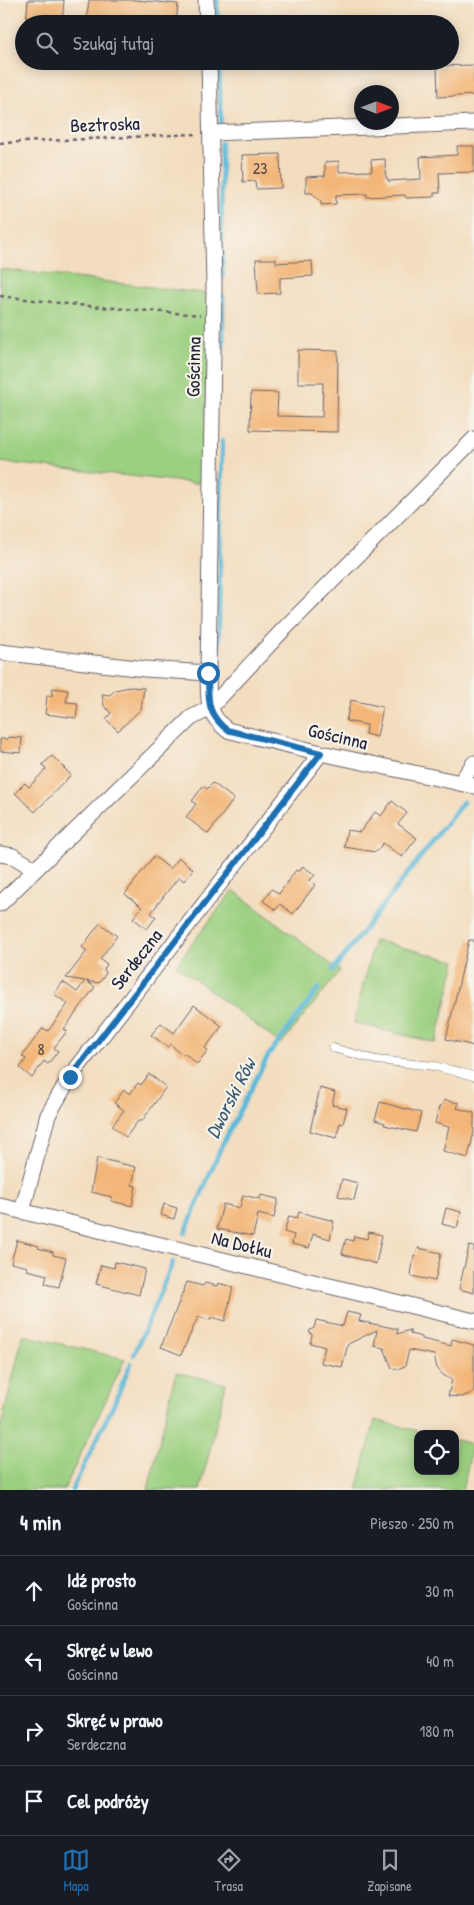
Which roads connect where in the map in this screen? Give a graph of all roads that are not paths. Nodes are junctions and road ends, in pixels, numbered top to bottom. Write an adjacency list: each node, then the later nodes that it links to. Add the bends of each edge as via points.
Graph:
1 (206, 0): 2 (street)
2 (207, 15)
3 (209, 70): 5 (street, Gościnna)
4 (474, 123): 5 (street)
5 (212, 133): 8 (street, Gościnna, via 214,316)
6 (474, 439): 9 (street, via 281,632)
7 (0, 652): 8 (street)
8 (208, 673): 9 (street, Gościnna)
9 (210, 708): 10 (street, Gościnna, via 215,720 227,730); 14 (street, via 190,718)
10 (321, 753): 12 (street, Gościnna); 19 (street, Serdeczna, via 70,1077 48,1116)
11 (474, 763): 12 (street)
12 (467, 784)
13 (0, 854): 14 (street, via 13,856)
14 (35, 868): 15 (street)
15 (0, 904)
16 (333, 1048): 17 (lane, via 376,1060 434,1066)
17 (474, 1076)
18 (0, 1206): 19 (street, Na Dołku)
19 (22, 1211): 20 (street, Na Dołku)
20 (474, 1321)

